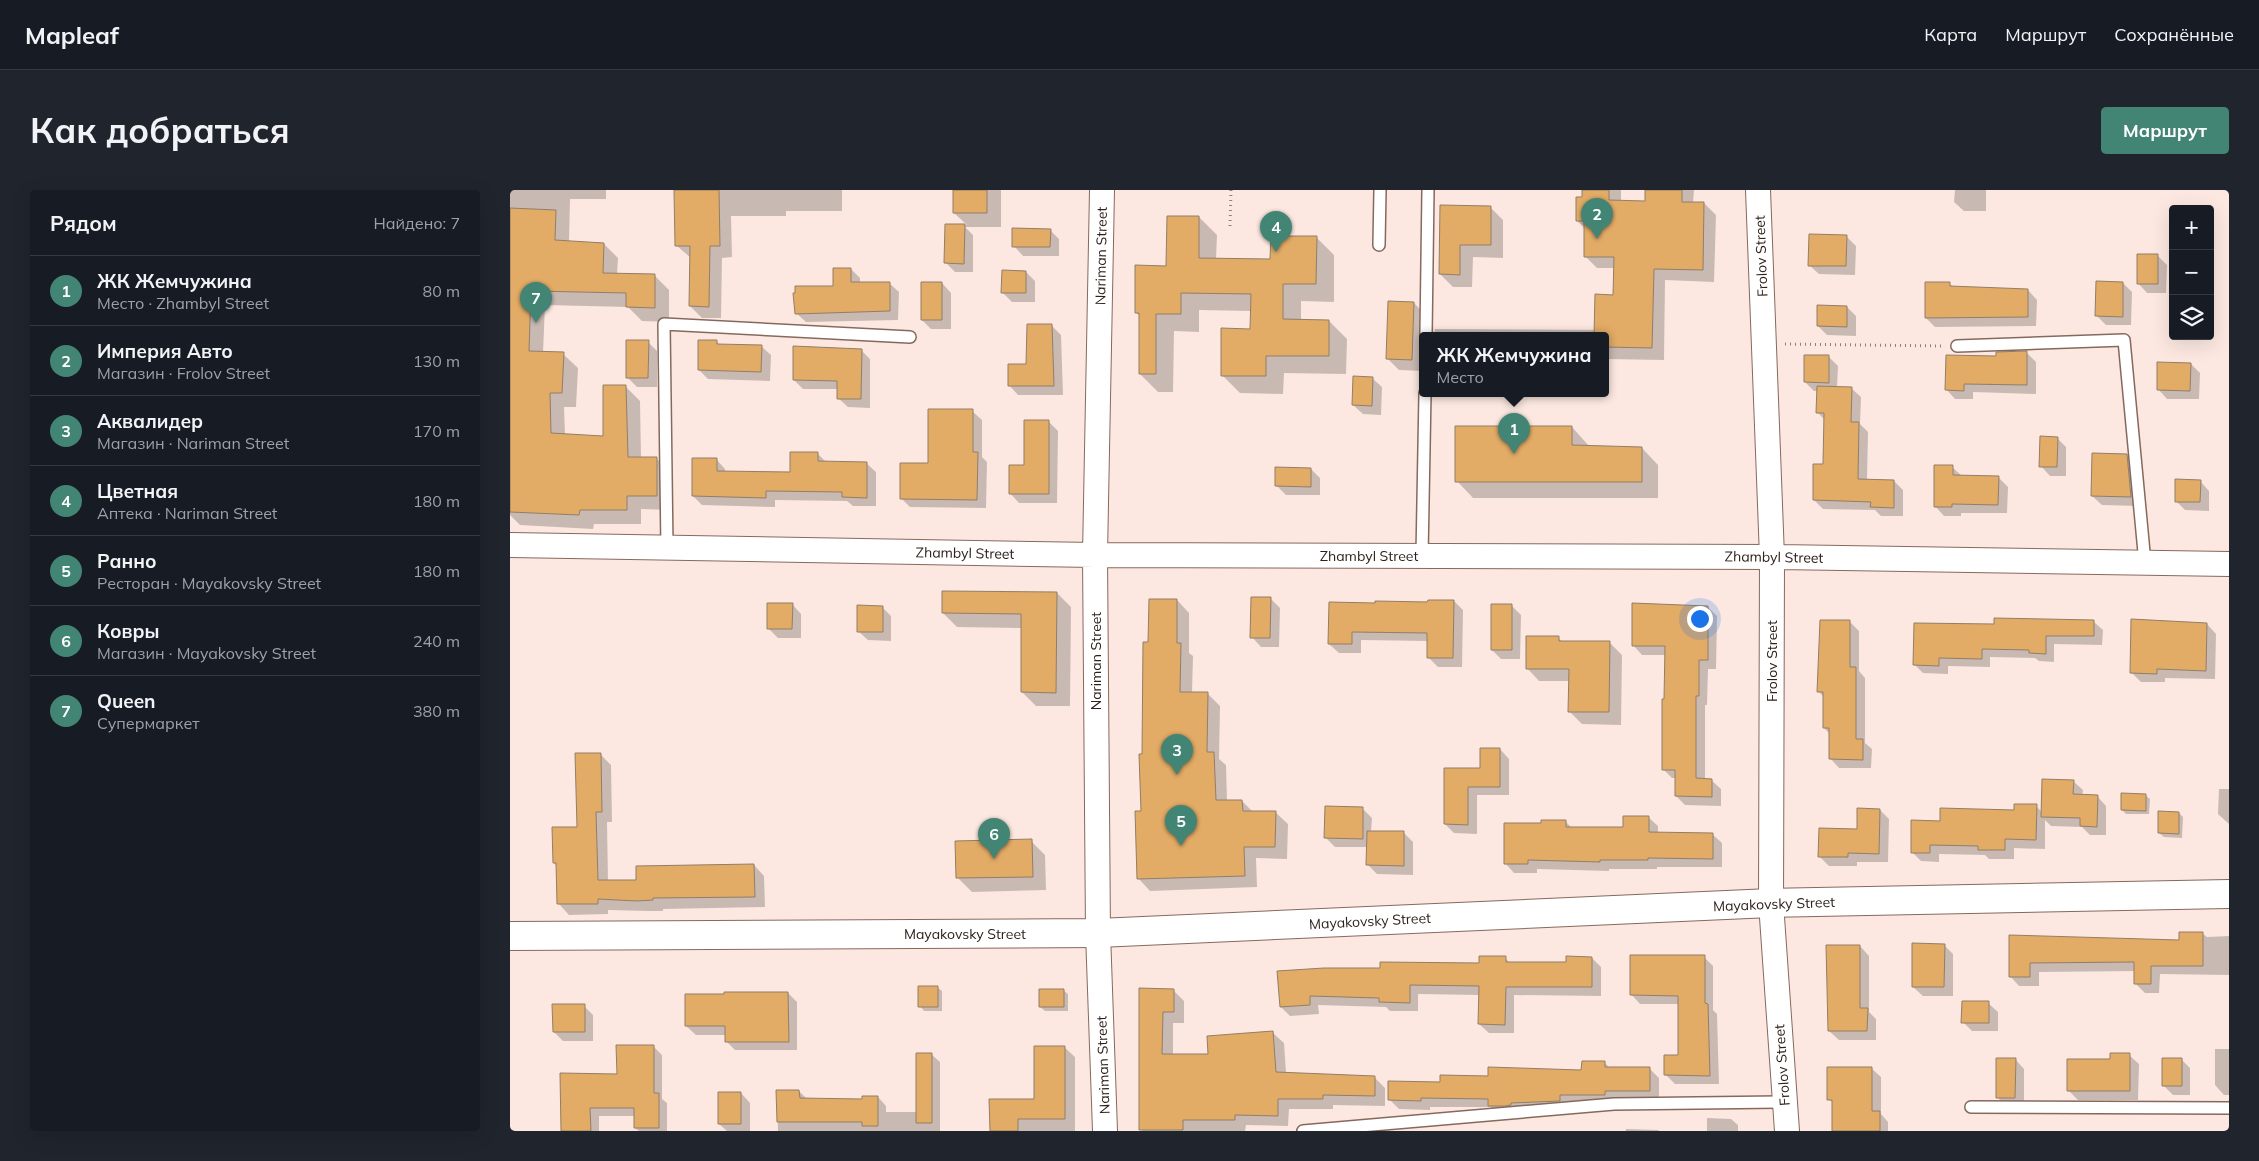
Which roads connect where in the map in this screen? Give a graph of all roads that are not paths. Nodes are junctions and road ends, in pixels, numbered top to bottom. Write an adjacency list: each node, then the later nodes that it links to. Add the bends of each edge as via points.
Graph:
1 (1102, 190): 12 (street, Nariman Street)
2 (1380, 190): 5 (lane)
3 (1428, 190): 6 (lane)
4 (1758, 190): 14 (street, Frolov Street)
5 (1380, 245)
6 (1426, 332)
7 (910, 337): 11 (lane, via 664,324)
8 (1957, 346): 15 (lane, via 2124,340)
9 (1425, 397): 13 (lane)
10 (510, 545): 11 (street, Zhambyl Street)
11 (667, 548): 12 (street, Zhambyl Street)
12 (1095, 555): 13 (street, Zhambyl Street); 19 (street, Nariman Street)
13 (1422, 556): 14 (street, Zhambyl Street)
14 (1772, 557): 15 (street, Zhambyl Street); 18 (street, Frolov Street)
15 (2145, 563): 16 (street, Zhambyl Street)
16 (2229, 564)
17 (2229, 894): 18 (main road, Mayakovsky Street)
18 (1771, 903): 19 (main road, Mayakovsky Street); 21 (street, Frolov Street)
19 (1098, 933): 20 (main road, Mayakovsky Street); 24 (street, Nariman Street)
20 (510, 936)
21 (1785, 1102): 25 (lane, via 1614,1104); 26 (street, Frolov Street)
22 (1971, 1107): 23 (lane)
23 (2229, 1108)
24 (1105, 1131)
25 (1303, 1131)
26 (1787, 1131)

